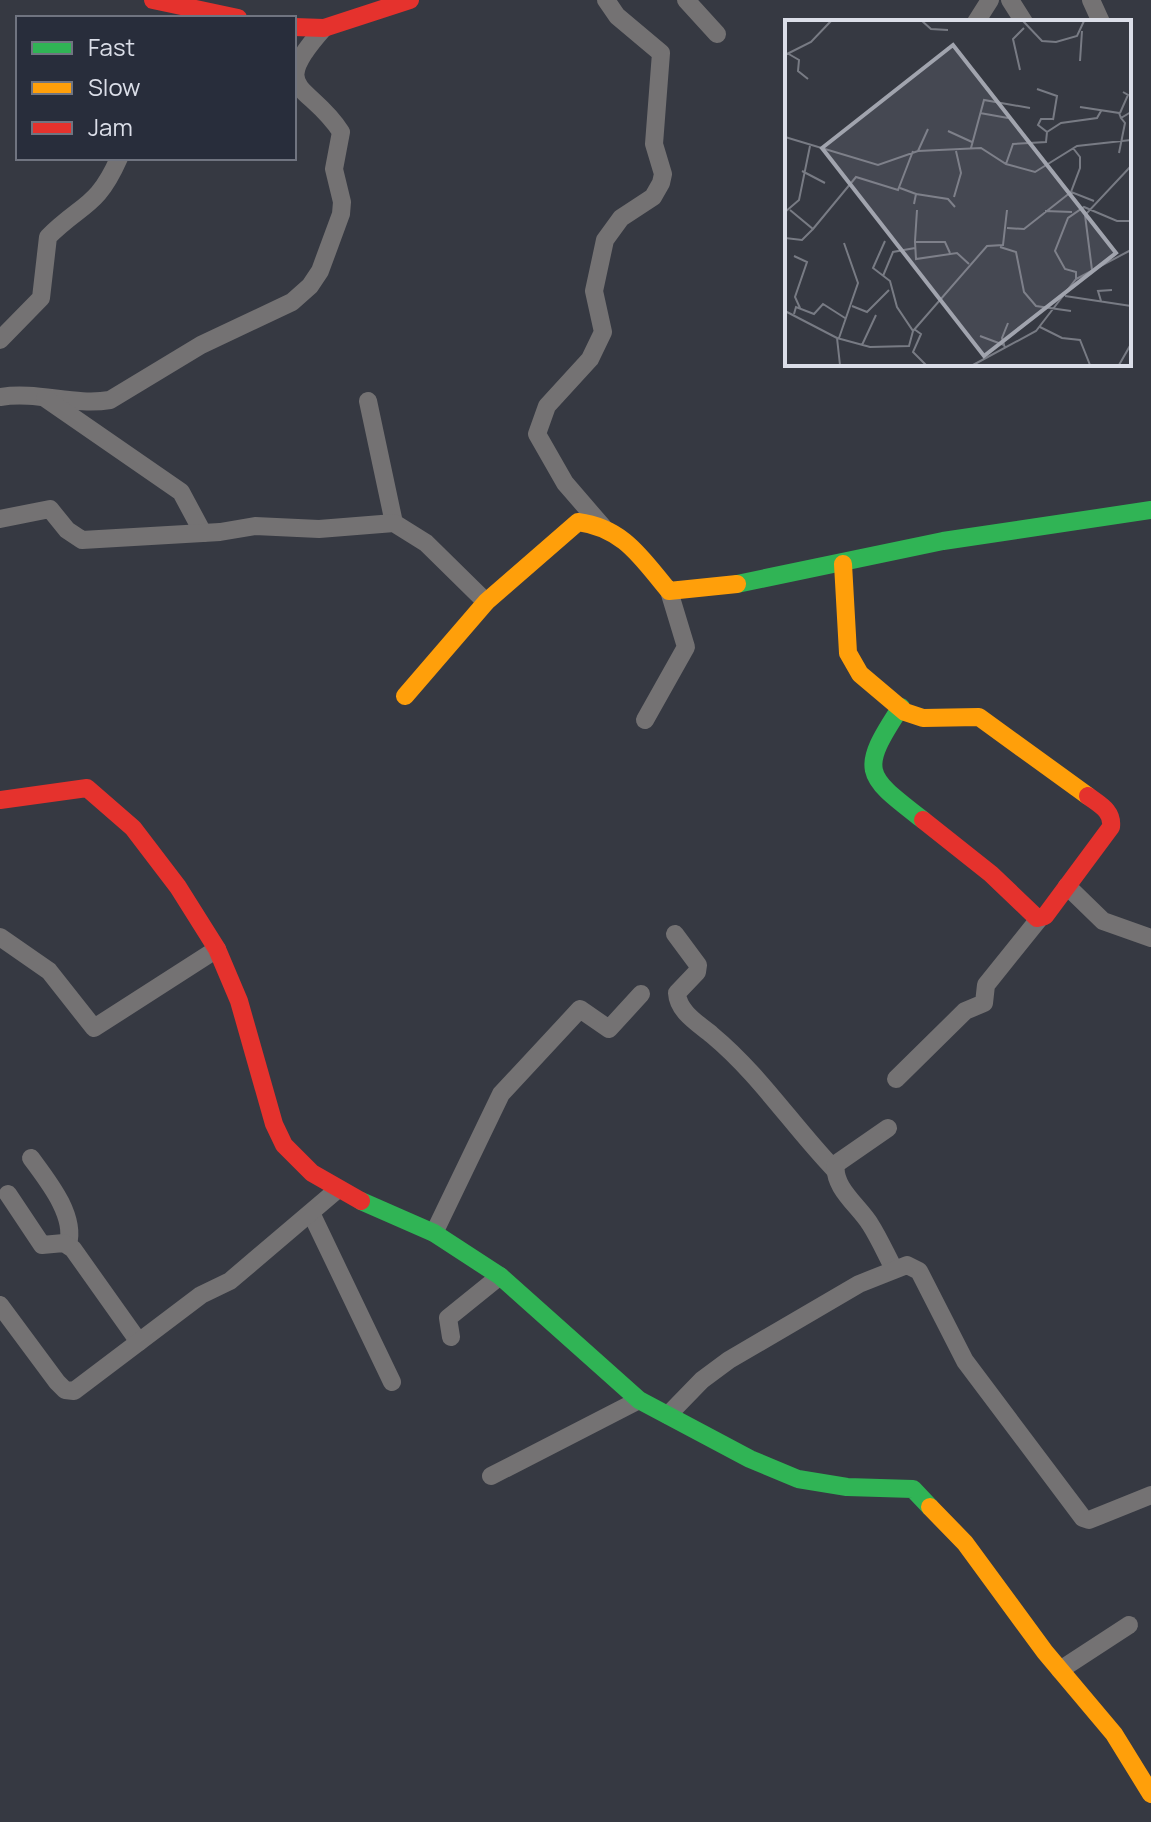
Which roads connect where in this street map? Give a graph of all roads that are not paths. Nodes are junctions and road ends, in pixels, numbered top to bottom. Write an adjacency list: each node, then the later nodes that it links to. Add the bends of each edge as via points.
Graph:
1 (153, 0): 8 (street)
2 (410, 0): 14 (street)
3 (606, 0): 26 (street, via 661,53 654,144 663,174 653,197 621,218 605,240 594,291 603,332 590,359 547,406 537,434 565,483)
4 (686, 0): 15 (street)
5 (990, 0): 10 (street)
6 (1010, 0): 11 (street)
7 (1091, 0): 12 (street)
8 (198, 14): 9 (street)
9 (218, 16)
10 (977, 20)
11 (1023, 20)
12 (1100, 20)
13 (296, 27): 14 (street)
14 (324, 28): 16 (street)
15 (717, 34)
16 (296, 68)
17 (296, 78): 20 (street, via 297,87 341,132 334,169 342,202 320,271 310,286 292,302 201,345 110,400 95,403)
18 (118, 160): 19 (street, via 94,202 48,237 41,298)
19 (0, 340)
20 (40, 394): 21 (street); 27 (street, via 181,492)
21 (0, 397)
22 (368, 401): 25 (street)
23 (1151, 510): 28 (street, via 943,541)
24 (0, 519): 27 (street, via 50,509 82,540)
25 (394, 523): 27 (street, via 319,529 255,526); 30 (street, via 426,543)
26 (604, 528): 29 (street, via 654,569); 30 (street, via 578,522)
27 (203, 533)
28 (843, 564): 29 (street); 32 (street, via 851,663)
29 (669, 591): 33 (street, via 686,647)
30 (486, 602): 31 (street)
31 (405, 696)
32 (901, 707): 35 (street, via 923,718 979,717 1107,810 1111,827); 36 (street, via 877,745 872,776 885,793 991,874)
33 (645, 720)
34 (0, 800): 40 (street, via 93,790 133,828)
35 (1067, 886): 36 (street); 39 (street, via 1103,921)
36 (1039, 919): 42 (street, via 986,985 984,1003 965,1011)
37 (675, 934): 45 (street, via 698,965 677,993 682,1008 749,1070)
38 (0, 937): 40 (street, via 49,971 94,1028)
39 (1151, 938)
40 (217, 949): 46 (street, via 284,1145)
41 (641, 994): 49 (street, via 609,1029 580,1009 501,1094)
42 (896, 1079)
43 (888, 1128): 45 (street)
44 (31, 1158): 50 (street, via 64,1213 72,1232)
45 (834, 1169): 51 (street)
46 (337, 1190): 48 (street); 49 (street)
47 (8, 1194): 50 (street, via 42,1245)
48 (312, 1215): 55 (street, via 230,1281 201,1295); 56 (street)
49 (434, 1233): 52 (street)
50 (68, 1244): 55 (street)
51 (894, 1269): 58 (street, via 729,1360); 60 (street, via 907,1265 919,1271 965,1361 1083,1518)
52 (500, 1276): 54 (street, via 454,1309 448,1318); 57 (street)
53 (0, 1305): 55 (street, via 65,1390 74,1391)
54 (451, 1337)
55 (139, 1342)
56 (392, 1382)
57 (639, 1400): 58 (street); 59 (street)
58 (668, 1415): 62 (street, via 798,1479 913,1489 965,1543)
59 (491, 1476)
60 (1151, 1495)
61 (1129, 1625): 62 (street)
62 (1060, 1670): 63 (street, via 1114,1734)
63 (1151, 1794)

